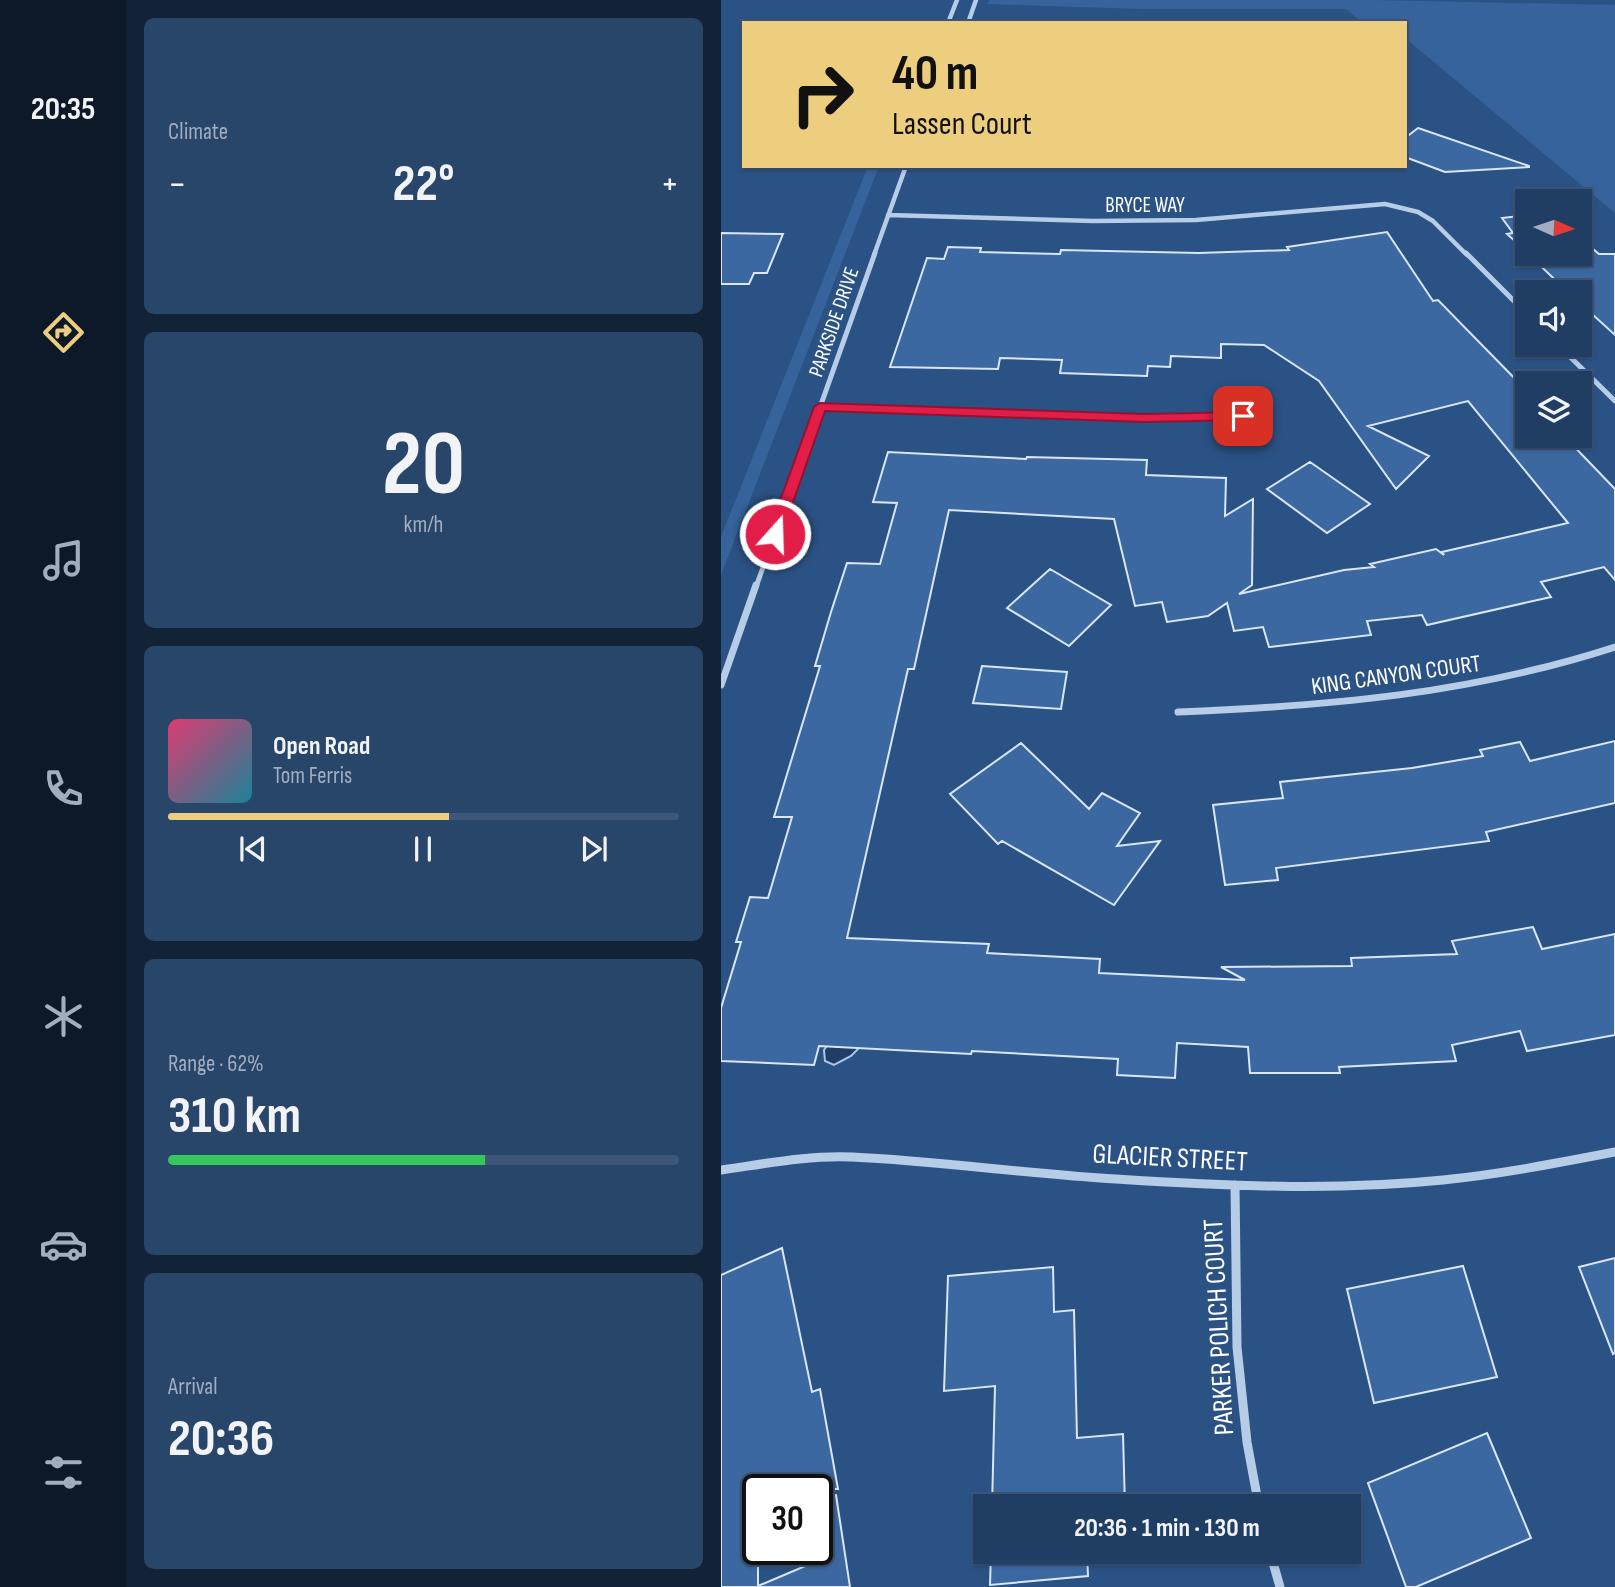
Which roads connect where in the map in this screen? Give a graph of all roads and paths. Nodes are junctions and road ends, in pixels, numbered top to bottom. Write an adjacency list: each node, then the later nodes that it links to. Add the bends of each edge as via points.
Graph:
1 (957, 0): 3 (street)
2 (976, 0): 4 (street)
3 (950, 21)
4 (969, 21)
5 (905, 168): 6 (street, PARKSIDE DRIVE)
6 (888, 215): 7 (street, BRYCE WAY, via 1152,222 1263,217 1369,204 1402,206 1433,221); 10 (street, PARKSIDE DRIVE)
7 (1515, 302)
8 (1570, 357): 9 (street)
9 (1615, 401)
10 (820, 407): 11 (street, via 1145,418); 13 (street, PARKSIDE DRIVE)
11 (1243, 416)
12 (1615, 648): 14 (street, KING CANYON COURT, via 1528,673 1417,695 1308,708)
13 (721, 685)
14 (1178, 712)
15 (1615, 1152): 17 (street, GLACIER STREET, via 1441,1180)
16 (721, 1170): 17 (street, GLACIER STREET, via 850,1157)
17 (1235, 1185): 18 (street, PARKER POLICH COURT, via 1237,1347)
18 (1257, 1494)
19 (1273, 1564): 20 (street)
20 (1280, 1587)

